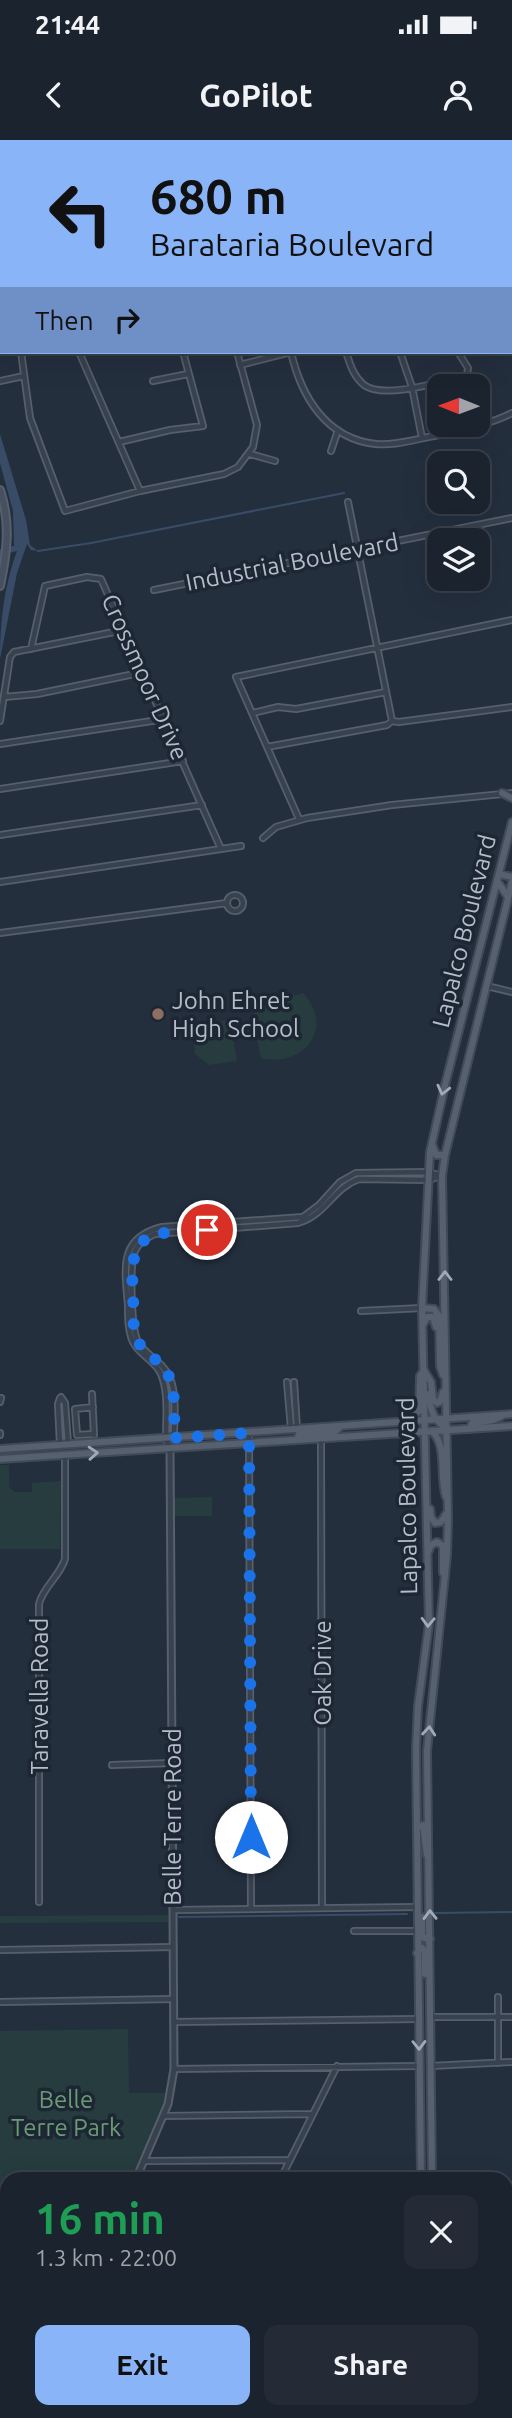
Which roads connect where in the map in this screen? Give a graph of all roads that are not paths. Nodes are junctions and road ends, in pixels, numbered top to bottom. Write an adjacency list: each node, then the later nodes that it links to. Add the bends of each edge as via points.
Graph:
1 (21, 354): 12 (street)
2 (80, 354): 19 (street)
3 (183, 354): 11 (street)
4 (237, 354): 10 (street)
5 (283, 354): 10 (street)
6 (292, 354): 17 (street, via 306,398)
7 (347, 354): 15 (street, via 356,376 370,388)
8 (401, 354): 15 (street)
9 (459, 354): 15 (street, via 467,375)
10 (240, 365): 21 (street, via 257,425)
11 (188, 374): 14 (street); 19 (street, via 203,426)
12 (24, 376): 13 (street); 24 (street, via 30,418 65,511)
13 (0, 381)
14 (153, 381)
15 (412, 387): 18 (street)
16 (512, 413): 18 (street, via 464,430)
17 (338, 430): 18 (street, via 377,444); 20 (street)
18 (422, 438)
19 (119, 442): 24 (street)
20 (331, 451)
21 (250, 454): 22 (street); 24 (street, via 223,474)
22 (275, 461)
23 (0, 490): 28 (main road, via 8,529)
24 (139, 491)
25 (348, 502): 27 (street)
26 (512, 518): 27 (street, Industrial Boulevard)
27 (358, 549): 30 (street, Industrial Boulevard); 33 (street)
28 (1, 577): 29 (main road)
29 (0, 586)
30 (154, 590)
31 (512, 620): 33 (street)
32 (124, 630): 34 (street); 34 (street, Crossmoor Drive, via 99,578 50,583 44,588); 35 (street, Crossmoor Drive)
33 (378, 647): 36 (street); 41 (street, via 236,677)
34 (31, 649): 37 (street, via 10,657)
35 (144, 672): 37 (street); 42 (street, Crossmoor Drive)
36 (386, 692): 41 (street); 44 (street)
37 (4, 697): 43 (street)
38 (512, 702): 40 (street)
39 (512, 707): 40 (street)
40 (495, 708): 44 (street)
41 (253, 713): 46 (street)
42 (165, 719): 45 (street); 47 (street, Crossmoor Drive)
43 (0, 721)
44 (392, 721): 46 (street)
45 (0, 744)
46 (267, 747): 53 (street)
47 (183, 761): 48 (street); 52 (street, Crossmoor Drive)
48 (0, 789)
49 (502, 793): 50 (street); 51 (main road); 53 (street)
50 (512, 793)
51 (512, 798)
52 (202, 805): 55 (street); 58 (street, Crossmoor Drive)
53 (299, 819): 56 (street, via 276,827)
54 (512, 822): 59 (main road, Lapalco Boulevard)
55 (0, 835)
56 (263, 838)
57 (242, 846): 58 (street)
58 (221, 849): 61 (street)
59 (498, 877): 60 (main road); 62 (main road); 64 (main road, Lapalco Boulevard)
60 (512, 879): 62 (main road, Lapalco Boulevard)
61 (0, 881)
62 (510, 895): 65 (main road, Lapalco Boulevard)
63 (227, 903): 66 (street)
64 (488, 919): 65 (main road); 68 (main road, Lapalco Boulevard)
65 (501, 923): 67 (main road, Lapalco Boulevard)
66 (0, 933)
67 (488, 974): 68 (main road); 69 (main road, Lapalco Boulevard)
68 (473, 976): 71 (main road, Lapalco Boulevard)
69 (486, 986): 70 (street); 72 (main road, Lapalco Boulevard)
70 (512, 992)
71 (460, 1025): 72 (main road); 73 (main road, Lapalco Boulevard)
72 (475, 1028): 74 (main road, Lapalco Boulevard)
73 (454, 1050): 74 (main road); 75 (main road, Lapalco Boulevard, one-way to 75)
74 (469, 1053): 76 (main road, Lapalco Boulevard)
75 (432, 1142): 76 (main road, via 436,1155); 77 (main road, Lapalco Boulevard)
76 (445, 1154): 78 (main road, Lapalco Boulevard)
77 (428, 1176): 78 (street); 79 (main road, Lapalco Boulevard); 105 (street, via 355,1180 307,1221 155,1234 139,1244 131,1271 135,1333 170,1377)
78 (442, 1176): 87 (main road, Lapalco Boulevard, one-way to 78)
79 (422, 1308): 80 (street); 81 (main road, Lapalco Boulevard); 82 (main road, via 434,1309 439,1316)
80 (361, 1311)
81 (423, 1324): 82 (main road, via 427,1317 434,1318); 83 (main road, Lapalco Boulevard)
82 (440, 1350): 87 (main road)
83 (424, 1370): 84 (main road); 94 (main road, via 419,1376 419,1411); 95 (main road, Lapalco Boulevard)
84 (429, 1378): 87 (main road, via 437,1403); 93 (main road)
85 (287, 1382): 98 (street)
86 (294, 1382): 98 (street)
87 (446, 1382): 92 (main road, Lapalco Boulevard)
88 (92, 1394): 89 (street)
89 (93, 1408): 103 (street); 103 (street, via 75,1409 77,1435)
90 (512, 1414): 91 (main road)
91 (503, 1415): 92 (main road); 99 (main road, via 471,1423)
92 (447, 1418): 93 (main road); 100 (main road, Lapalco Boulevard)
93 (435, 1419): 95 (main road); 100 (main road)
94 (405, 1421): 95 (main road); 96 (main road); 104 (main road, via 401,1429)
95 (423, 1421): 101 (main road)
96 (341, 1426): 98 (main road); 107 (main road, via 335,1432 299,1434)
97 (512, 1426): 99 (main road)
98 (294, 1428): 102 (main road); 108 (main road)
99 (470, 1429): 100 (main road)
100 (448, 1430): 101 (main road); 121 (main road, Lapalco Boulevard)
101 (429, 1432): 104 (main road); 117 (main road, Lapalco Boulevard); 119 (main road, via 440,1443)
102 (249, 1433): 105 (main road); 110 (street)
103 (94, 1434): 109 (street)
104 (359, 1436): 106 (main road)
105 (170, 1438): 109 (main road); 113 (street)
106 (321, 1439): 107 (main road); 132 (street, Oak Drive)
107 (297, 1440): 108 (main road)
108 (286, 1441): 110 (main road)
109 (95, 1443): 111 (main road)
110 (249, 1443): 113 (main road); 133 (street)
111 (77, 1444): 112 (main road); 115 (main road)
112 (64, 1445): 112 (street, via 65,1403 61,1397 58,1404); 114 (main road); 116 (main road)
113 (170, 1448): 115 (main road, one-way to 113); 125 (street, Belle Terre Road)
114 (0, 1450)
115 (65, 1455): 116 (main road); 130 (street, Taravella Road, via 65,1559 39,1604)
116 (54, 1456): 118 (main road)
117 (426, 1457): 119 (main road, via 434,1452); 120 (main road, Lapalco Boulevard)
118 (0, 1459)
119 (442, 1465): 121 (main road)
120 (426, 1483): 122 (main road, via 433,1521 441,1522); 123 (main road, Lapalco Boulevard)
121 (448, 1502): 122 (main road, Lapalco Boulevard)
122 (448, 1511): 124 (main road, Lapalco Boulevard)
123 (427, 1556): 124 (main road, via 431,1545 443,1546); 127 (main road, Lapalco Boulevard, one-way to 127, via 429,1623 417,1717)
124 (444, 1586): 128 (main road, Lapalco Boulevard, one-way to 124, via 427,1751)
125 (172, 1763): 126 (street); 134 (street, Belle Terre Road)
126 (112, 1765)
127 (417, 1827): 128 (main road, via 423,1825); 129 (main road, Lapalco Boulevard)
128 (429, 1864): 137 (main road, Lapalco Boulevard, one-way to 128)
129 (417, 1891): 131 (main road, Lapalco Boulevard); 137 (main road, via 422,1935)
130 (39, 1902)
131 (418, 1907): 132 (street); 136 (main road, Lapalco Boulevard)
132 (322, 1908): 133 (street)
133 (251, 1909): 134 (street)
134 (173, 1910): 138 (street, Belle Terre Road)
135 (354, 1931): 136 (street)
136 (418, 1931): 140 (main road, Lapalco Boulevard)
137 (430, 1939): 141 (main road, Lapalco Boulevard)
138 (173, 1947): 139 (street); 143 (street, Belle Terre Road)
139 (0, 1950)
140 (417, 1953): 141 (main road, via 425,1951); 148 (main road, Lapalco Boulevard)
141 (430, 1990): 145 (main road, Lapalco Boulevard)
142 (498, 1997): 147 (street)
143 (173, 1999): 144 (street); 149 (street, Belle Terre Road)
144 (0, 2003)
145 (430, 2017): 147 (street); 154 (main road, Lapalco Boulevard)
146 (512, 2017): 147 (street)
147 (498, 2018): 151 (street)
148 (419, 2019): 149 (street); 153 (main road, Lapalco Boulevard, one-way to 153)
149 (174, 2022): 155 (street, Belle Terre Road)
150 (512, 2062): 151 (street)
151 (498, 2063): 154 (street)
152 (337, 2066): 153 (street); 155 (street); 157 (street)
153 (419, 2066): 156 (main road, Lapalco Boulevard)
154 (431, 2066): 159 (main road, Lapalco Boulevard)
155 (174, 2069): 158 (street, Belle Terre Road, via 172,2093)
156 (420, 2098): 159 (main road, via 425,2134); 160 (main road, Lapalco Boulevard)
157 (313, 2114): 158 (street); 161 (street)
158 (163, 2116): 162 (street, Belle Terre Road)
159 (432, 2135): 167 (main road, Lapalco Boulevard)
160 (420, 2143): 165 (main road, Lapalco Boulevard); 166 (main road, via 428,2150)
161 (290, 2160): 162 (street); 164 (street)
162 (145, 2161): 163 (street, Belle Terre Road)
163 (140, 2172)
164 (284, 2172)
165 (421, 2172)
166 (430, 2172)
167 (432, 2172)

